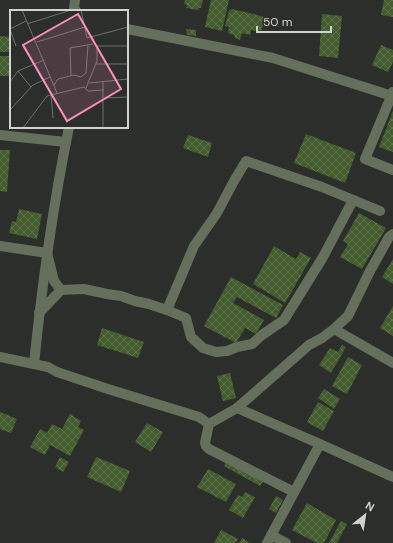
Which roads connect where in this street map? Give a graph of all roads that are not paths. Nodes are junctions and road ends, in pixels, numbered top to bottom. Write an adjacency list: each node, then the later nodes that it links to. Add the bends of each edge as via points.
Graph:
1 (75, 0): 2 (street)
2 (75, 10)
3 (128, 29): 4 (street, via 273,58)
4 (392, 94): 8 (street, via 365,159)
5 (69, 128): 7 (street)
6 (0, 136): 7 (street)
7 (66, 142): 13 (street)
8 (393, 170)
9 (353, 200): 10 (street); 15 (street, via 246,161 217,214 194,246); 15 (street, via 324,257 284,320 252,344 216,352 204,348 191,338 186,318)
10 (380, 211)
11 (393, 234): 17 (street, via 370,271 348,316)
12 (0, 246): 13 (street)
13 (47, 253): 14 (street, via 54,281); 16 (street)
14 (61, 290): 15 (street, via 84,289 121,296); 16 (street)
15 (167, 310)
16 (39, 313): 20 (street)
17 (334, 329): 19 (street); 21 (street, via 309,345)
18 (0, 357): 20 (street)
19 (393, 363)
20 (34, 364): 22 (street, via 199,416)
21 (237, 408): 22 (street); 23 (street)
22 (209, 424): 25 (street, via 205,443 209,449)
23 (320, 444): 24 (street); 25 (street)
24 (393, 477)
25 (294, 492): 26 (street)
26 (269, 539): 27 (street)
27 (286, 543)

